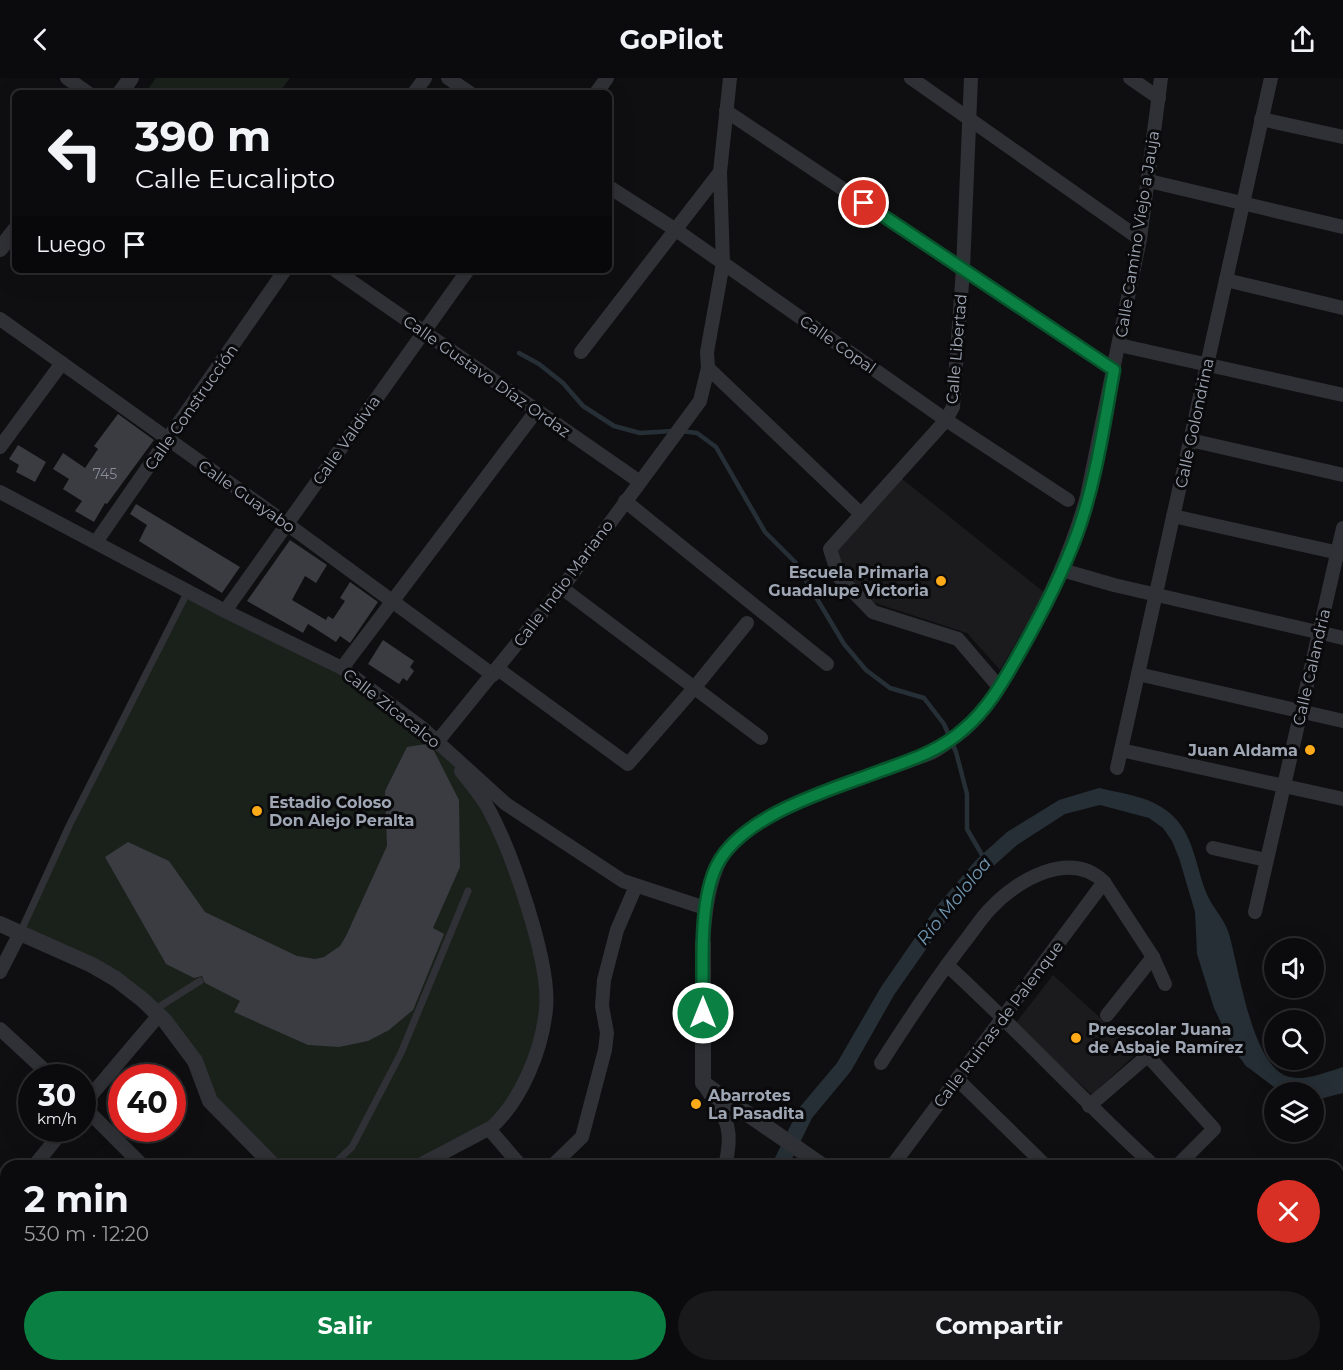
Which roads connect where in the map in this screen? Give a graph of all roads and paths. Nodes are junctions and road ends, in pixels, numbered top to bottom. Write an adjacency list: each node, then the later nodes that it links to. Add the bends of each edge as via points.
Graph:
1 (67, 78): 9 (street)
2 (448, 78): 10 (street)
3 (730, 78): 12 (street, Calle Indio Mariano)
4 (911, 78): 13 (street)
5 (971, 78): 13 (street, Calle Libertad)
6 (1130, 78): 11 (street)
7 (1161, 78): 11 (street, Calle Camino Viejo a Jauja)
8 (1270, 78): 14 (street, Calle Golondrina)
9 (84, 90)
10 (466, 90)
11 (1159, 98): 17 (street, Calle Camino Viejo a Jauja)
12 (726, 111): 16 (street, Calle Indio Mariano); 26 (street)
13 (968, 117): 23 (street); 26 (street, Calle Libertad)
14 (1262, 119): 15 (street); 19 (street, Calle Golondrina)
15 (1343, 137)
16 (720, 171): 21 (street); 25 (street, Calle Indio Mariano)
17 (1149, 181): 19 (street); 23 (street, Calle Camino Viejo a Jauja)
18 (612, 189): 21 (street, Calle Copal)
19 (1243, 203): 20 (street); 30 (street, Calle Golondrina)
20 (1343, 227)
21 (676, 230): 25 (street, Calle Copal); 35 (street)
22 (12, 234): 24 (street)
23 (1140, 239): 34 (street, Calle Camino Viejo a Jauja)
24 (0, 249)
25 (723, 263): 38 (street, Calle Indio Mariano, via 707,352); 42 (street, Calle Copal)
26 (963, 269): 39 (street); 42 (street, Calle Libertad, via 953,407)
27 (283, 273): 44 (street, Calle Construcción)
28 (339, 273): 33 (street, Calle Gustavo Díaz Ordaz)
29 (466, 273): 33 (street, Calle Valdivia)
30 (1226, 280): 31 (street); 37 (street, Calle Golondrina)
31 (1343, 308)
32 (0, 319): 36 (street, Calle Guayabo)
33 (423, 331): 41 (street, Calle Gustavo Díaz Ordaz); 53 (street, Calle Valdivia)
34 (1119, 345): 37 (street); 39 (street, Calle Camino Viejo a Jauja)
35 (581, 352)
36 (62, 363): 44 (street, Calle Guayabo); 45 (street)
37 (1207, 364): 40 (street); 43 (street, Calle Golondrina)
38 (708, 368): 47 (street, Calle Indio Mariano, via 700,401); 51 (street)
39 (1114, 370): 57 (street, Calle Camino Viejo a Jauja, via 1088,496)
40 (1343, 395)
41 (537, 411): 47 (street, Calle Gustavo Díaz Ordaz); 61 (street)
42 (946, 420): 49 (street, Calle Copal); 51 (street, Calle Libertad)
43 (1190, 440): 46 (street); 52 (street, Calle Golondrina)
44 (168, 441): 53 (street, Calle Guayabo); 55 (street, Calle Construcción)
45 (0, 447)
46 (1343, 475)
47 (640, 482): 50 (street, Calle Indio Mariano)
48 (0, 492): 55 (street, Calle Zicacalco)
49 (1068, 500)
50 (625, 501): 58 (street, Calle Indio Mariano); 66 (street)
51 (861, 514): 71 (street, Calle Libertad, via 830,549 839,577 873,612 958,639)
52 (1173, 516): 56 (street); 60 (street, Calle Golondrina)
53 (287, 524): 61 (street, Calle Guayabo); 62 (street, Calle Valdivia)
54 (1343, 528): 56 (street, Calle Calandria)
55 (96, 543): 59 (street, Calle Zicacalco)
56 (1340, 554): 64 (street, Calle Calandria)
57 (1062, 570): 60 (street); 71 (street, Calle Camino Viejo a Jauja)
58 (562, 588): 68 (street, Calle Indio Mariano); 70 (street)
59 (188, 591): 62 (street, Calle Zicacalco); 88 (lane, via 69,826)
60 (1156, 595): 64 (street); 69 (street, Calle Golondrina)
61 (392, 601): 67 (street); 68 (street, Calle Guayabo)
62 (225, 611): 67 (street, Calle Zicacalco)
63 (747, 622): 70 (street)
64 (1319, 633): 65 (street); 72 (street, Calle Calandria)
65 (1343, 638)
66 (827, 664)
67 (342, 668): 75 (street, Calle Zicacalco)
68 (495, 672): 70 (street, Calle Guayabo, via 628,764); 75 (street, Calle Indio Mariano)
69 (1138, 674): 72 (street); 76 (street, Calle Golondrina)
70 (695, 687): 74 (street)
71 (999, 687): 85 (street, Calle Camino Viejo a Jauja, via 985,709 935,751 843,784 758,823 734,842 717,865)
72 (1301, 711): 73 (street); 78 (street, Calle Calandria)
73 (1343, 721)
74 (761, 738)
75 (439, 743): 83 (street, Calle Zicacalco, via 506,804); 108 (street, via 488,808 534,930 544,973 546,1007 531,1066 515,1099)
76 (1121, 750): 77 (street, Calle Golondrina); 78 (street)
77 (1117, 768)
78 (1284, 786): 79 (street); 81 (street, Calle Calandria)
79 (1343, 799)
80 (1213, 848): 81 (street)
81 (1266, 860): 86 (street, Calle Calandria)
82 (1104, 882): 90 (street); 91 (street, via 1097,875 1071,867 1050,870 1020,884 991,908); 97 (street, Calle Ruinas de Palenque)
83 (636, 886): 85 (street, Calle Zicacalco); 116 (street, via 617,930 604,980 605,1050 582,1137)
84 (468, 891): 113 (lane, via 401,1053 352,1147)
85 (705, 908): 89 (street, Calle Camino Viejo a Jauja)
86 (1254, 912)
87 (0, 924): 88 (street)
88 (20, 933): 92 (street); 95 (street, via 92,965)
89 (703, 943): 104 (street, Calle Camino Viejo a Jauja)
90 (1153, 957): 94 (street); 96 (street)
91 (947, 965): 97 (street); 101 (street)
92 (0, 972)
93 (200, 981): 95 (lane)
94 (1165, 984)
95 (156, 1012): 105 (street); 112 (street, via 194,1054 210,1101)
96 (1107, 1015)
97 (1004, 1017): 103 (street, Calle Ruinas de Palenque); 106 (street)
98 (0, 1029): 102 (street)
99 (1160, 1046): 100 (street)
100 (1149, 1057): 106 (street); 122 (street, via 1214,1129)
101 (881, 1063)
102 (38, 1064)
103 (957, 1079): 119 (street, Calle Ruinas de Palenque); 120 (street)
104 (703, 1083): 117 (street, via 728,1122); 118 (street)
105 (96, 1089)
106 (1089, 1106): 121 (street)
107 (96, 1119): 111 (street)
108 (489, 1129): 114 (street); 115 (street)
109 (54, 1142): 110 (street)
110 (39, 1160)
111 (137, 1160)
112 (268, 1160)
113 (338, 1160)
114 (430, 1160)
115 (516, 1160)
116 (558, 1160)
117 (726, 1160)
118 (814, 1160)
119 (896, 1160)
120 (1040, 1160)
121 (1148, 1160)
122 (1183, 1160)

